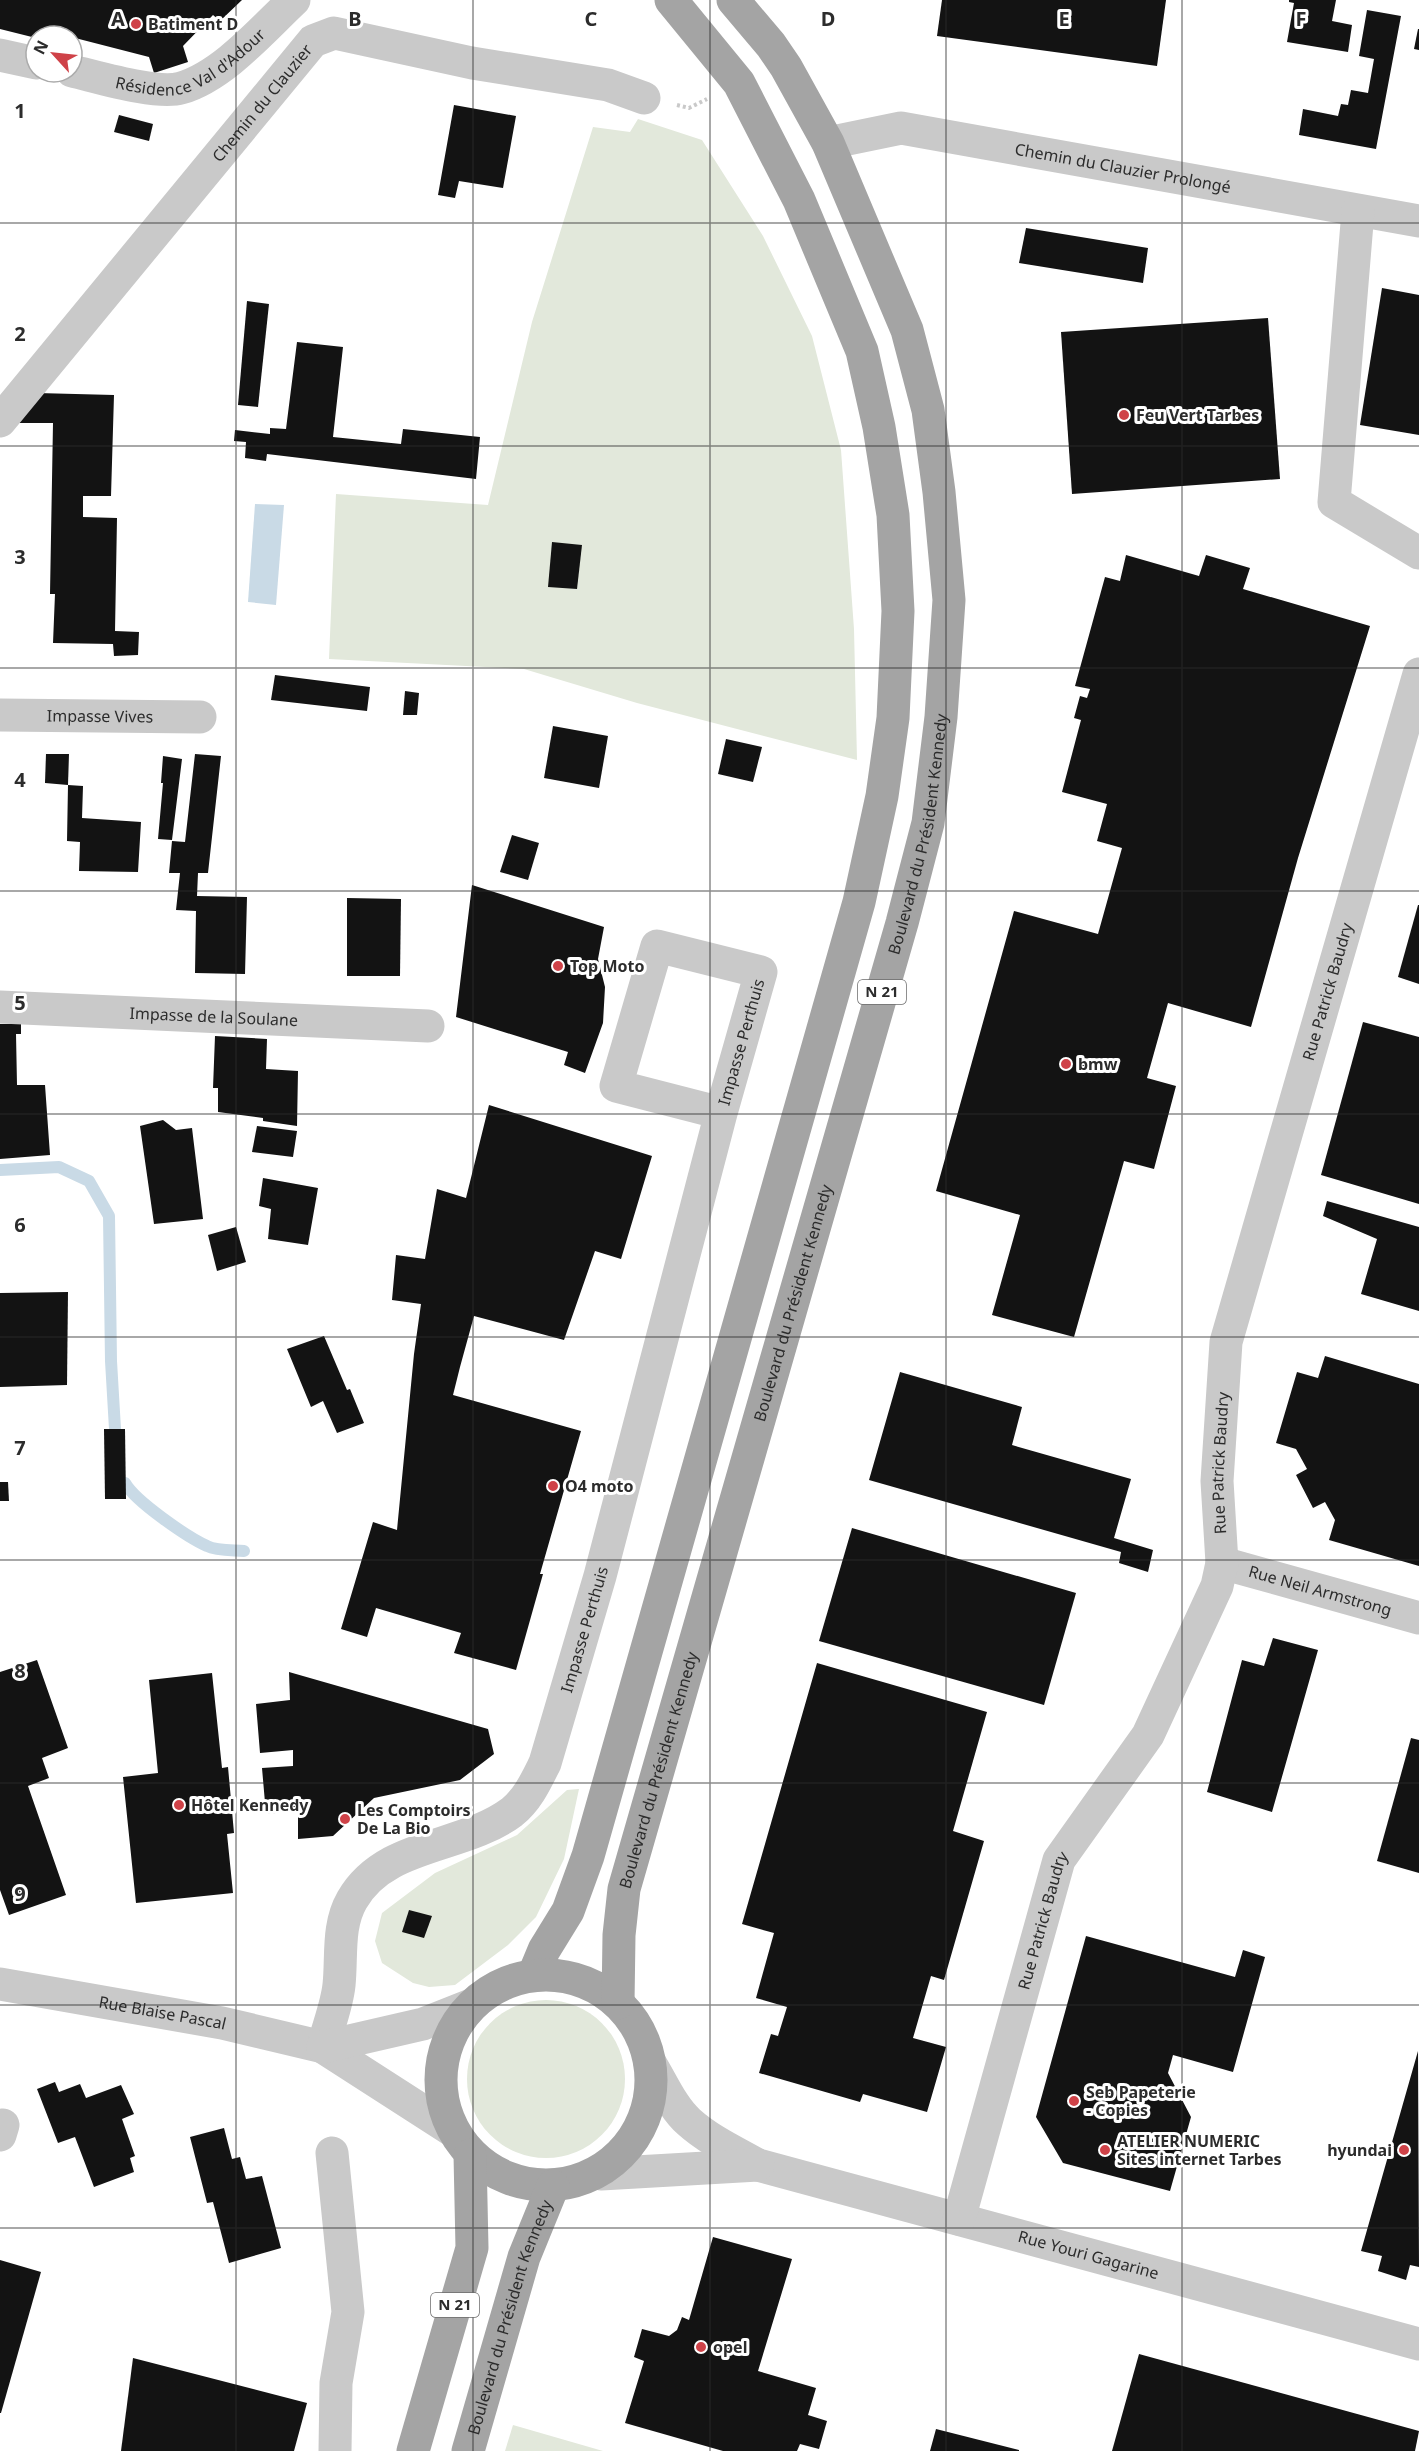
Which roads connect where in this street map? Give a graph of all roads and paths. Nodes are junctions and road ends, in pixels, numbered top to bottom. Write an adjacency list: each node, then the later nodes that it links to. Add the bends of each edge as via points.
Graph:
1 (294, 0): 6 (street, Résidence Val d'Adour, via 232,57 207,76 180,89 148,88)
2 (670, 0): 7 (main road, N 21)
3 (734, 0): 9 (main road, Boulevard du Président Kennedy / N 21, via 776,53)
4 (0, 55): 5 (street)
5 (24, 60)
6 (84, 74)
7 (739, 83): 8 (path, via 689,108); 22 (main road, N 21, via 799,200 861,351 879,427 892,515 898,610 893,718 882,796 859,902 591,1844 568,1911)
8 (644, 98): 12 (street, Chemin du Clauzier, via 608,85 472,63 334,33 313,41)
9 (828, 143): 10 (street, Chemin du Clauzier Prolongé, via 901,128); 24 (main road, Boulevard du Président Kennedy / N 21, via 907,330 928,410 949,600 941,717 928,823 902,923 624,1889)
10 (1358, 211): 11 (street, Chemin du Clauzier Prolongé); 13 (street, via 1335,502)
11 (1419, 221)
12 (0, 421)
13 (1419, 553)
14 (1419, 674): 20 (street, Rue Patrick Baudry, via 1226,1342 1216,1481)
15 (0, 715): 16 (street, Impasse Vives)
16 (200, 717)
17 (0, 1007): 18 (street, Impasse de la Soulane)
18 (428, 1026)
19 (721, 1113): 19 (street, Impasse Perthuis, via 761,972 657,946 616,1086); 26 (street, Impasse Perthuis, via 600,1576 545,1763 532,1788 513,1810 493,1824 390,1862 374,1872 353,1898 346,1912 339,1987)
20 (1222, 1563): 21 (street, Rue Neil Armstrong); 33 (street, Rue Patrick Baudry, via 1217,1586 1148,1735 1059,1860)
21 (1419, 1618)
22 (534, 1974): 24 (main road, via 565,1976 594,1985); 25 (main road, via 501,1984)
23 (0, 1984): 26 (street, Rue Blaise Pascal, via 222,2023)
24 (618, 2003): 27 (main road, via 639,2030)
25 (471, 2004): 26 (street, Rue Blaise Pascal, via 423,2024); 28 (main road, via 450,2033 440,2067 441,2099)
26 (323, 2047): 28 (street, Rue Blaise Pascal)
27 (650, 2063): 30 (street, Rue Youri Gagarine, via 688,2121); 31 (main road, via 650,2098 632,2143)
28 (461, 2143): 32 (main road, via 494,2173 523,2184); 36 (main road, N 21, via 472,2248)
29 (332, 2153): 35 (street, via 348,2312 336,2383)
30 (758, 2165): 31 (street, Rue Youri Gagarine); 33 (street, Rue Youri Gagarine)
31 (602, 2174): 32 (main road)
32 (553, 2186): 37 (main road, Boulevard du Président Kennedy, via 524,2257)
33 (959, 2219): 34 (street, Rue Youri Gagarine)
34 (1419, 2344)
35 (334, 2451)
36 (414, 2451)
37 (468, 2451)

